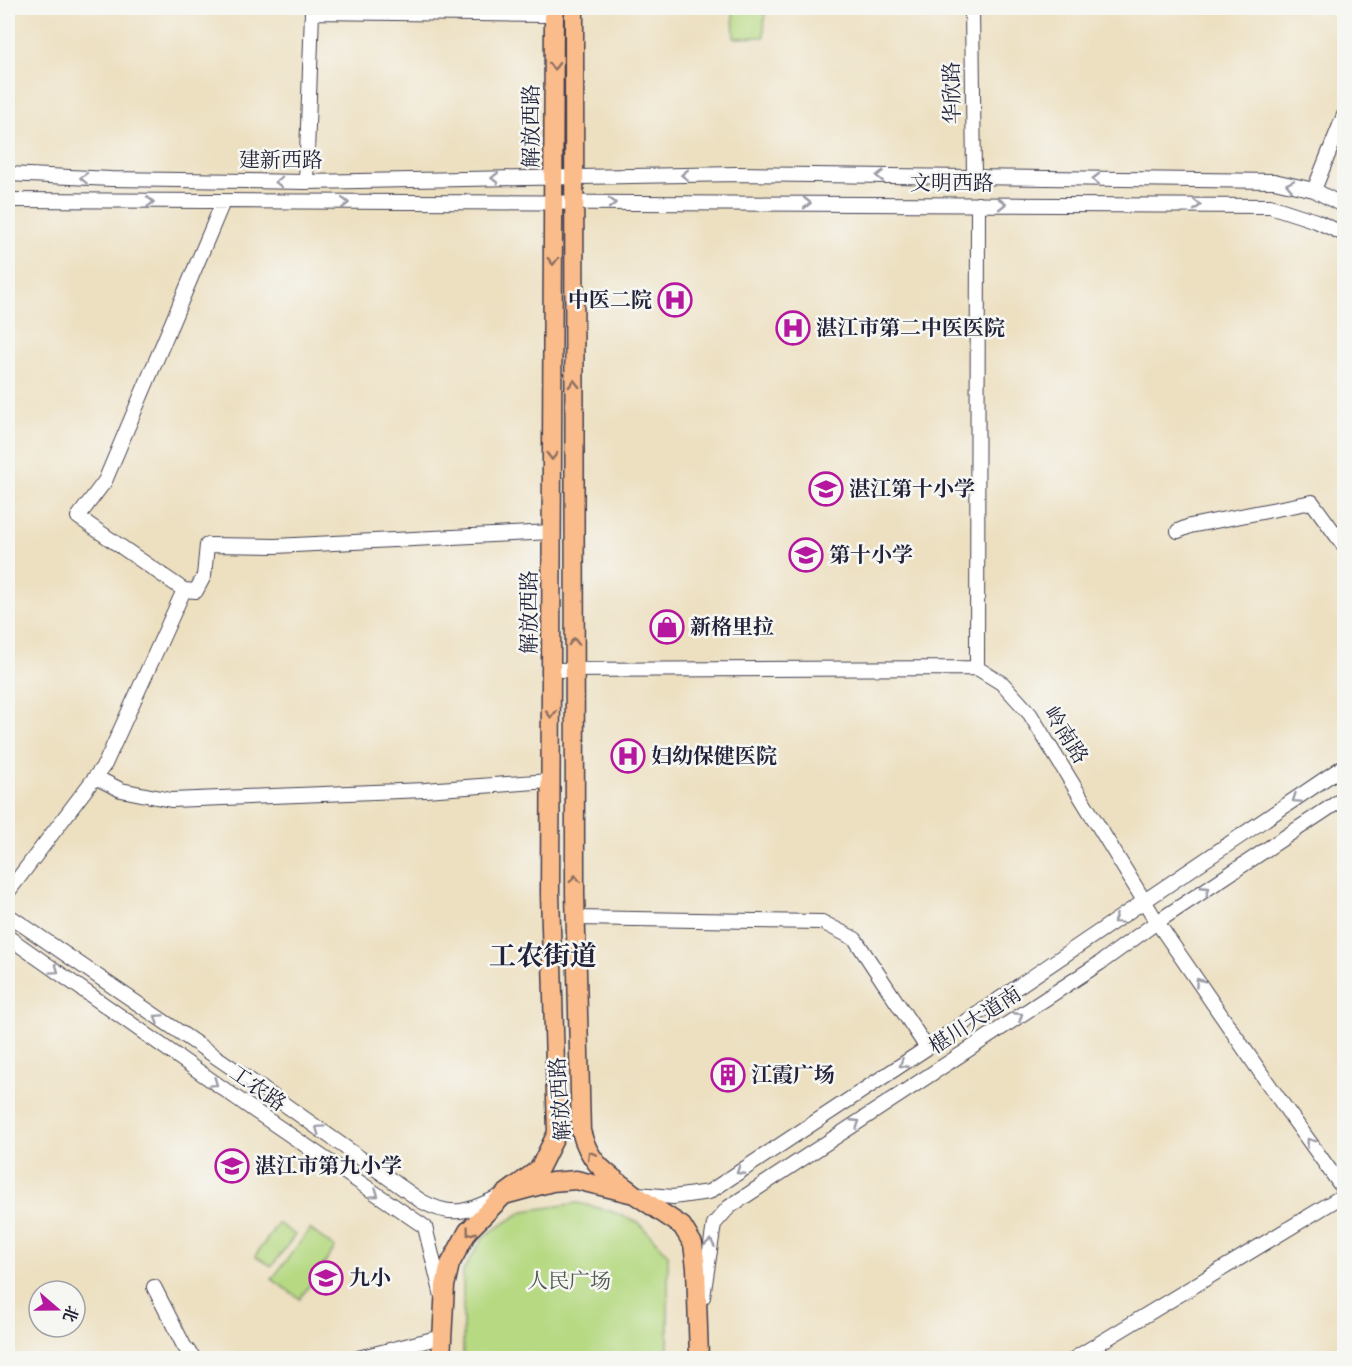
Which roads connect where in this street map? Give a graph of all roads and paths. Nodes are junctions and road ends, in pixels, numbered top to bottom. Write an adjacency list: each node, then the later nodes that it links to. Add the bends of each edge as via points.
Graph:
1 (574, 8): 7 (main road, 解放西路)
2 (972, 8): 8 (street, 华欣路)
3 (551, 11): 6 (main road, 解放西路, one-way to 6); 9 (street, via 312,12)
4 (1344, 115): 10 (street)
5 (8, 174): 9 (street, 建新西路, one-way to 5)
6 (554, 177): 7 (street, 文明西路); 9 (street, 建新西路, one-way to 9); 15 (main road, 解放西路)
7 (574, 177): 8 (street, 文明西路, one-way to 7); 13 (main road, 解放西路)
8 (974, 177): 10 (street, 文明西路, one-way to 8, via 1274,181)
9 (306, 182)
10 (1314, 190): 14 (street, 文明西路)
11 (8, 201): 12 (street, 建新西路, one-way to 12)
12 (223, 202): 15 (street, 建新西路, one-way to 15); 21 (street, via 105,481 78,517)
13 (574, 203): 15 (street, 文明西路); 16 (street, 文明西路, one-way to 16); 23 (main road, 解放西路, one-way to 13)
14 (1344, 203)
15 (554, 204): 19 (main road, 解放西路, one-way to 19)
16 (978, 204): 17 (street, 文明西路, one-way to 17, via 1269,206); 22 (street)
17 (1344, 234)
18 (1178, 531): 20 (street, via 1312,502)
19 (552, 532): 21 (street, via 275,546 207,545 204,576 196,591); 24 (main road, 解放西路)
20 (1344, 546)
21 (184, 590): 26 (street, via 105,764)
22 (977, 668): 23 (street); 30 (street, 岭南路, via 1003,684 1030,714)
23 (574, 669): 24 (street); 32 (main road, 解放西路, one-way to 23)
24 (551, 670): 27 (main road, 解放西路, one-way to 27)
25 (1344, 766): 30 (street, 椹川大道南, one-way to 30)
26 (95, 777): 27 (street, via 121,790 171,800); 29 (street)
27 (550, 781): 38 (main road, 解放西路, via 557,1133 539,1170)
28 (1344, 798): 33 (street, 椹川大道南, one-way to 28)
29 (8, 892)
30 (1144, 902): 33 (street, 岭南路); 35 (street, 椹川大道南, one-way to 35)
31 (8, 915): 38 (street, 工农路, one-way to 31, via 466,1212 436,1209)
32 (575, 918): 35 (street, via 822,922 855,939); 37 (main road, 解放西路, one-way to 32, via 595,1163 581,1131)
33 (1157, 922): 36 (street, 岭南路, one-way to 33); 46 (street, 椹川大道南, one-way to 33, via 714,1224 729,1207)
34 (8, 937): 41 (street, 工农路, one-way to 41, via 426,1227)
35 (927, 1048): 37 (street, 椹川大道南, one-way to 37, via 709,1192 673,1197)
36 (1344, 1190)
37 (634, 1194): 38 (main road, via 576,1180); 46 (main road, 解放西路, via 682,1226 693,1244)
38 (504, 1195): 41 (main road, 解放西路, one-way to 41, via 468,1231 450,1264)
39 (1344, 1195): 47 (street)
40 (154, 1287): 43 (street)
41 (443, 1300): 42 (main road, 解放西路)
42 (441, 1328): 44 (street); 45 (main road, 解放西路)
43 (194, 1359)
44 (358, 1359)
45 (441, 1359)
46 (699, 1359)
47 (1075, 1359)

